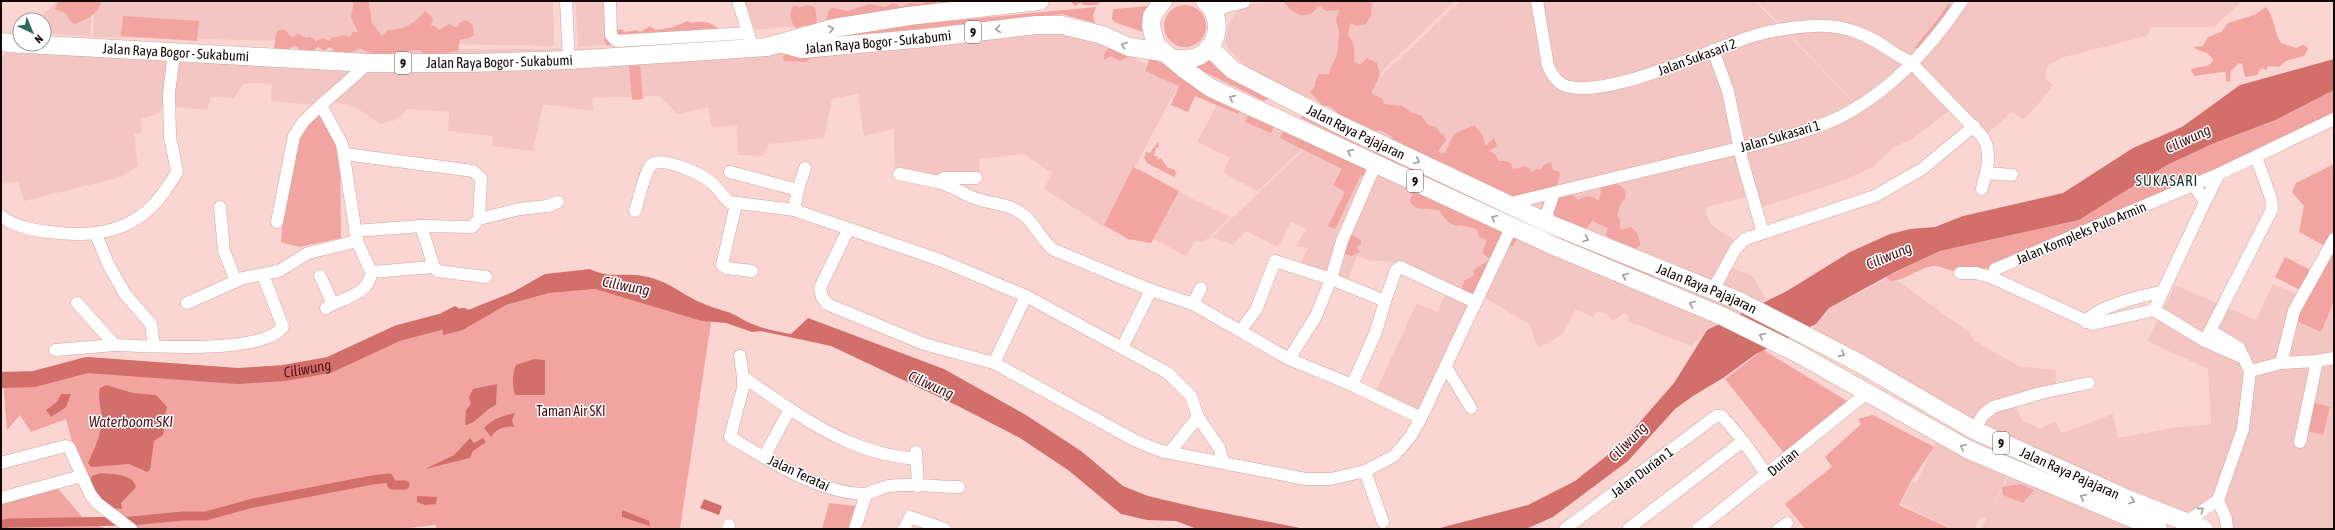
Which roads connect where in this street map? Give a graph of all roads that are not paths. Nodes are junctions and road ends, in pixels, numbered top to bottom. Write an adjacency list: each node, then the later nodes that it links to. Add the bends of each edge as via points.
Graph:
1 (566, 1): 19 (street)
2 (610, 1): 10 (street, via 610,35 616,40)
3 (738, 1): 10 (street)
4 (1040, 1): 12 (highway, Jalan Raya Bogor - Sukabumi / 9, one-way to 4, via 834,28 909,16)
5 (1163, 1): 18 (highway, 9, via 1152,16 1151,26 1156,45)
6 (1537, 1): 16 (street, Jalan Sukasari 2, via 1548,66 1552,76 1568,86 1600,86 1638,79)
7 (1962, 1): 20 (street, Jalan Sukasari 1, via 1945,26)
8 (1236, 2): 9 (main road)
9 (1210, 7): 15 (highway, via 1217,32)
10 (750, 40): 12 (highway, Jalan Raya Bogor - Sukabumi / 9, via 780,44); 19 (highway, Jalan Raya Bogor - Sukabumi / 9)
11 (1, 42): 13 (highway)
12 (803, 42): 18 (highway, Jalan Raya Bogor - Sukabumi / 9, one-way to 12, via 1062,24 926,38)
13 (12, 43)
14 (52, 46): 17 (highway, Jalan Raya Bogor - Sukabumi / 9)
15 (1209, 47): 18 (highway, 9, via 1200,56 1191,59); 22 (highway, Jalan Raya Pajajaran / 9, via 1233,70)
16 (1713, 50): 20 (street, Jalan Sukasari 2, via 1757,34 1830,26 1859,32); 27 (street, via 1728,91)
17 (174, 54): 21 (highway, Jalan Raya Bogor - Sukabumi / 9); 58 (street, via 169,93 170,137 176,174 146,213 121,227)
18 (1168, 56): 25 (highway, Jalan Raya Pajajaran / 9, one-way to 18, via 1211,88)
19 (568, 60): 21 (highway, Jalan Raya Bogor - Sukabumi / 9)
20 (1912, 62): 26 (street, Jalan Sukasari 2); 27 (street, Jalan Sukasari 1, via 1868,100 1837,118 1808,129)
21 (369, 63): 23 (street)
22 (1294, 101): 25 (highway); 46 (highway, Jalan Raya Pajajaran / 9, one-way to 46)
23 (321, 105): 28 (street, via 339,136); 52 (street, via 304,121 294,136)
24 (2334, 118): 29 (street, Jalan Kompleks Pulo Armin)
25 (1284, 122): 30 (highway, Jalan Raya Pajajaran / 9, one-way to 25)
26 (1974, 126): 33 (street, Jalan Sukasari 2, via 1989,148); 57 (street, via 1935,160 1892,188 1857,204)
27 (1739, 148): 42 (street, Jalan Sukasari 1); 57 (street)
28 (345, 154): 51 (street, via 477,172 481,178); 59 (street)
29 (2256, 157): 35 (street, Jalan Kompleks Pulo Armin); 86 (street, via 2271,198 2272,209)
30 (1376, 163): 55 (highway, Jalan Raya Pajajaran / 9, one-way to 30); 70 (street, via 1342,241)
31 (805, 168): 41 (street)
32 (730, 172): 41 (street)
33 (1986, 172): 36 (street); 40 (street, Jalan Sukasari 2)
34 (900, 174): 38 (street)
35 (2219, 174): 39 (street, Jalan Kompleks Pulo Armin); 44 (street)
36 (2012, 175)
37 (976, 178): 38 (street, via 944,178)
38 (938, 182): 73 (street, via 954,186 972,197 1007,205 1026,218 1043,242 1054,250)
39 (2194, 185): 44 (street); 66 (street, Jalan Kompleks Pulo Armin)
40 (1982, 189)
41 (798, 190): 48 (street)
42 (1554, 193): 46 (street, Jalan Sukasari 1); 53 (street, via 1547,213)
43 (558, 202): 51 (street)
44 (2205, 202): 76 (street)
45 (736, 204): 48 (street); 49 (street, via 729,202 711,182 699,174 662,161 654,162 649,168); 62 (street, via 722,265)
46 (1508, 204): 53 (highway, Jalan Raya Pajajaran / 9)
47 (220, 207): 71 (street, via 224,251)
48 (794, 210): 56 (street)
49 (635, 211)
50 (1, 216): 58 (street, via 14,226 62,234)
51 (479, 219): 54 (street, via 472,226)
52 (277, 222)
53 (1550, 224): 65 (highway, Jalan Raya Pajajaran / 9, one-way to 65)
54 (421, 226): 59 (street); 61 (street)
55 (1512, 226): 75 (highway, Jalan Raya Pajajaran / 9, one-way to 55); 79 (street)
56 (848, 230): 77 (street, via 940,260); 95 (street, via 820,288 823,300 924,344)
57 (1764, 233): 74 (street, via 1745,239 1739,244)
58 (96, 234): 88 (street, via 124,294 151,324)
59 (356, 236): 63 (street); 67 (street, via 308,253 279,271)
60 (2334, 238): 96 (street, via 2294,311)
61 (434, 267): 63 (street); 69 (street, via 438,271)
62 (752, 271)
63 (371, 272): 68 (street, via 371,280 366,289 330,306)
64 (1960, 272): 66 (street, via 1976,273 1985,267)
65 (1669, 273): 74 (highway, Jalan Raya Pajajaran / 9); 75 (highway)
66 (1996, 273): 84 (street, Jalan Kompleks Pulo Armin)
67 (264, 275): 71 (street); 88 (street, via 283,327 274,336 209,348)
68 (320, 276)
69 (486, 277)
70 (1331, 279): 78 (street); 85 (street, via 1274,261 1256,310); 93 (street, via 1311,327)
71 (236, 281): 81 (street)
72 (1202, 288): 82 (street)
73 (1151, 290): 82 (street); 89 (street)
74 (1713, 290): 107 (highway, Jalan Raya Pajajaran / 9, one-way to 107, via 1808,335)
75 (1661, 292): 102 (highway, Jalan Raya Pajajaran / 9, one-way to 75, via 1797,353 1722,316)
76 (2162, 292): 83 (street); 84 (street, via 2146,294 2095,313)
77 (1026, 296): 89 (street); 95 (street)
78 (1385, 302): 79 (street, via 1396,270 1400,267); 101 (street, via 1373,338)
79 (1475, 302): 97 (street)
80 (77, 303): 87 (street)
81 (187, 303)
82 (1194, 304): 85 (street)
83 (2154, 310): 84 (street, via 2093,324); 86 (street)
84 (2086, 322)
85 (1241, 330): 93 (street)
86 (2208, 336): 98 (street, via 2244,358)
87 (114, 345): 88 (street); 90 (street)
88 (154, 346)
89 (1122, 348): 105 (street, via 1169,374 1190,396)
90 (55, 350)
91 (740, 356): 99 (street)
92 (2334, 358): 94 (street)
93 (1289, 359): 101 (street)
94 (2317, 362): 96 (street); 111 (street)
95 (994, 363): 112 (street, via 1136,441)
96 (2281, 363): 98 (street)
97 (1446, 367): 103 (street); 106 (street)
98 (2250, 371): 123 (street, via 2243,429)
99 (743, 376): 104 (street); 113 (street, Jalan Teratai, via 736,419 729,434)
100 (2090, 383): 108 (street, via 2041,393 1993,407 1983,415)
101 (1352, 385): 106 (street)
102 (1867, 393): 109 (highway, Jalan Raya Pajajaran / 9); 117 (street, Durian)
103 (1471, 408)
104 (790, 409): 113 (street); 119 (street, via 818,427 884,456 916,456)
105 (1198, 416): 112 (street); 115 (street, via 1220,449)
106 (1421, 418): 116 (street, via 1410,437 1394,456)
107 (1955, 420): 108 (highway, Jalan Raya Pajajaran / 9); 109 (highway)
108 (1974, 430): 125 (highway, Jalan Raya Pajajaran / 9, one-way to 125, via 2130,500)
109 (1946, 438): 133 (highway, Jalan Raya Pajajaran / 9, one-way to 109)
110 (1743, 441): 117 (street); 127 (street); 132 (street, Jalan Durian 1, via 1719,415)
111 (2300, 442)
112 (1170, 452): 115 (street)
113 (764, 457): 121 (street, Jalan Teratai, via 809,480 840,491)
114 (1, 463): 118 (street, via 66,446 71,450)
115 (1224, 463): 116 (street, via 1306,479 1331,478)
116 (1365, 471): 124 (street)
117 (1767, 475): 128 (street, Durian)
118 (81, 476): 122 (street); 126 (street, via 94,498)
119 (918, 486): 120 (street, Jalan Teratai); 121 (street, Jalan Teratai, via 890,486)
120 (959, 487)
121 (866, 494): 129 (street)
122 (1, 498)
123 (2218, 500): 125 (street, one-way to 123); 135 (street, via 2226,519)
124 (1383, 522)
125 (2186, 522): 134 (highway, Jalan Raya Pajajaran / 9)
126 (128, 526)
127 (1633, 528)
128 (1701, 528)
129 (855, 529)
130 (904, 529): 131 (street, via 910,517)
131 (944, 529)
132 (1566, 529)
133 (2158, 529)
134 (2204, 529)
135 (2227, 529)

